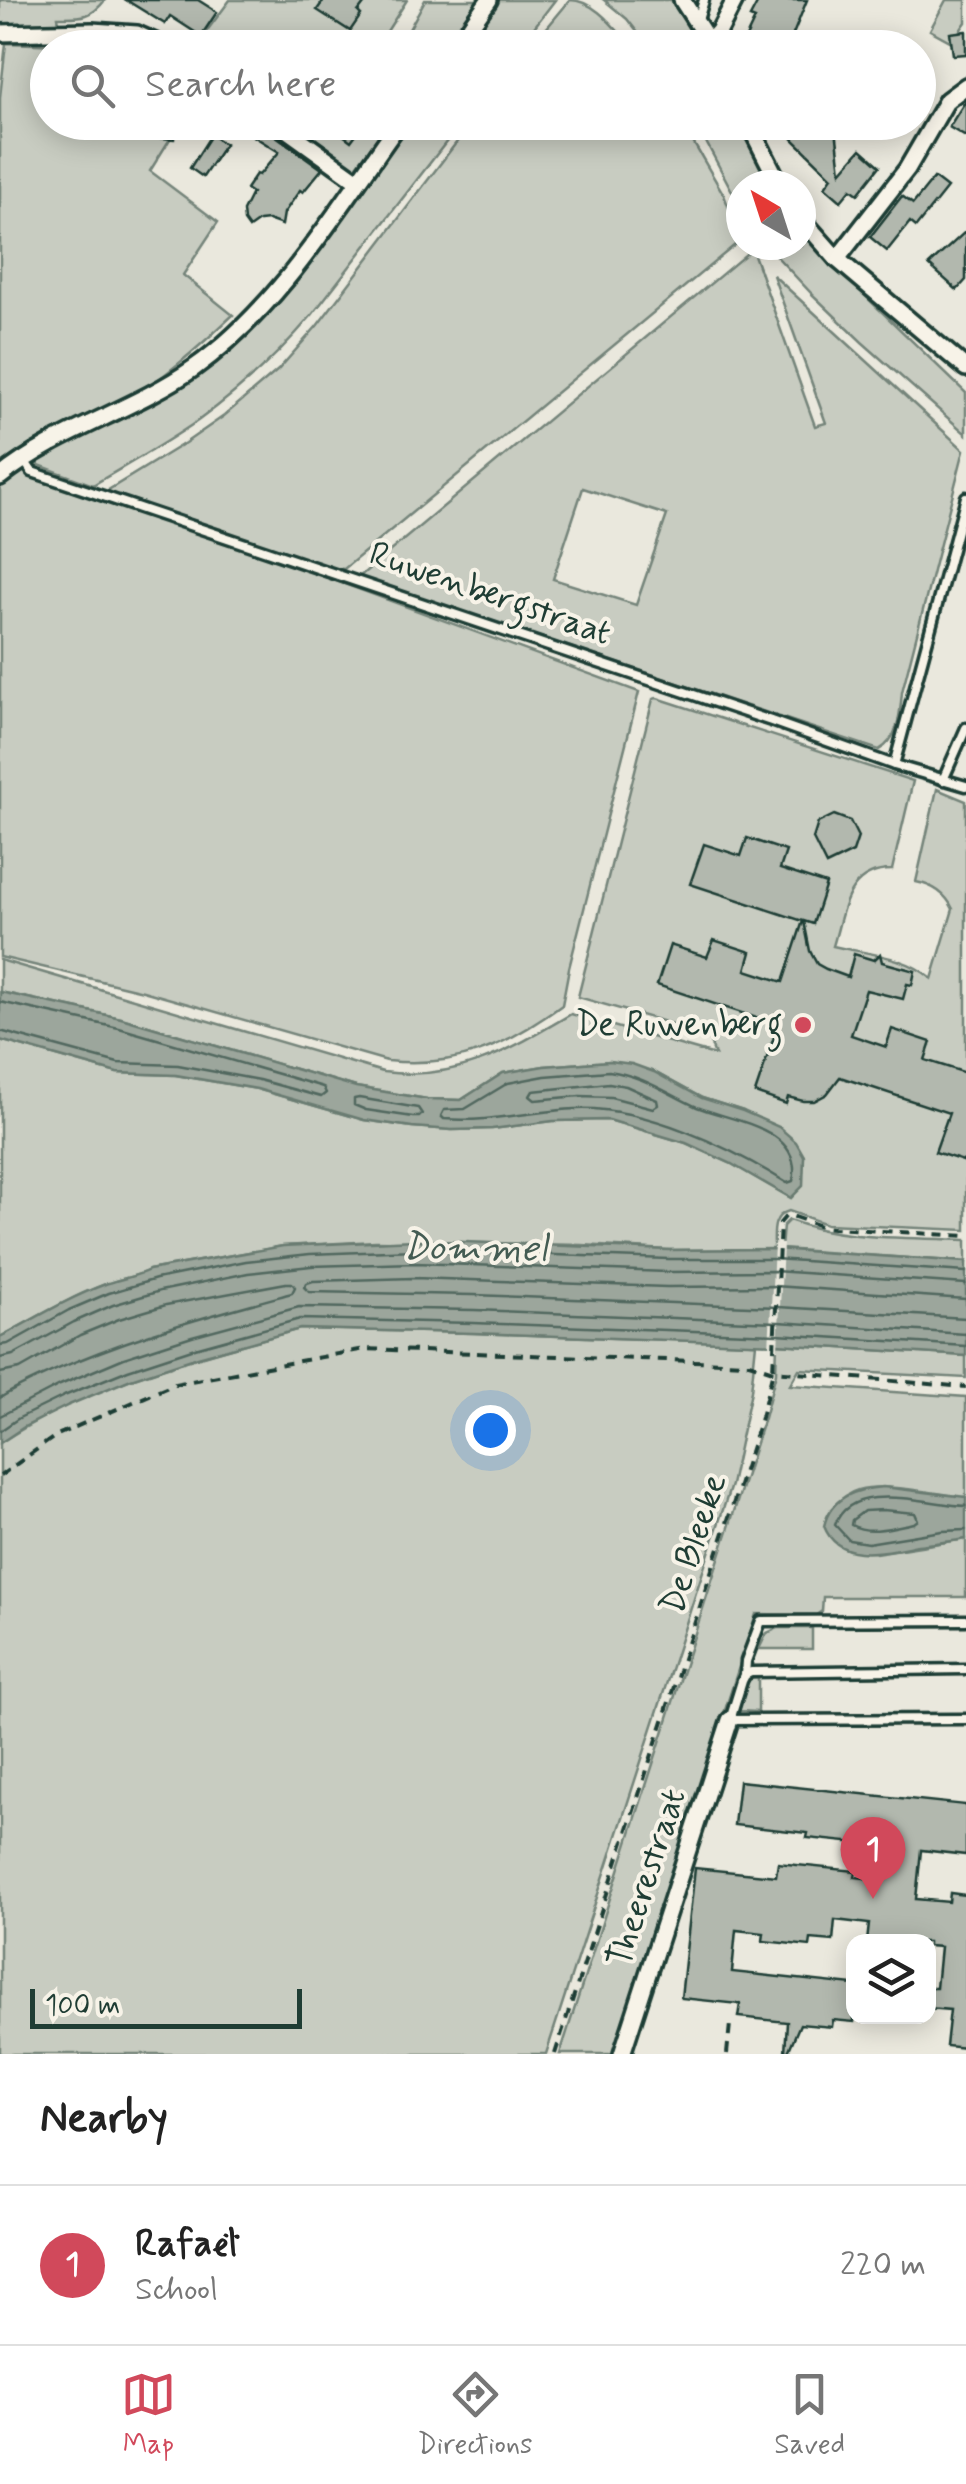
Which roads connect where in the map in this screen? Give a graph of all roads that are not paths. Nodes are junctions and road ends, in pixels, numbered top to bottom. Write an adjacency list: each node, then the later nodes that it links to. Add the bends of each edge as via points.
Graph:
1 (489, 0): 6 (street)
2 (682, 0): 5 (street)
3 (704, 0): 5 (lane)
4 (735, 0): 8 (street)
5 (698, 22): 7 (street)
6 (468, 30)
7 (703, 30)
8 (720, 30)
9 (30, 32): 10 (street)
10 (0, 33)
11 (966, 86): 12 (street)
12 (936, 119)
13 (301, 140): 18 (street)
14 (387, 140): 18 (street)
15 (757, 140): 17 (street)
16 (924, 140): 20 (street)
17 (772, 170)
18 (358, 180): 22 (street, via 250,323 192,370)
19 (816, 235): 20 (street)
20 (838, 259): 21 (street)
21 (966, 368)
22 (22, 458): 23 (street); 26 (lane, Ruwenbergstraat, via 32,472)
23 (0, 477)
24 (966, 497): 26 (lane)
25 (966, 728): 27 (lane)
26 (894, 765): 27 (lane, Ruwenbergstraat)
27 (943, 780): 28 (lane, Ruwenbergstraat)
28 (966, 786)
29 (966, 1620): 31 (lane, Theerestraat, via 761,1621)
30 (966, 1669): 31 (lane)
31 (745, 1675): 33 (lane, Theerestraat)
32 (966, 1719): 33 (lane)
33 (730, 1720): 34 (street, Theerestraat)
34 (622, 2054)

